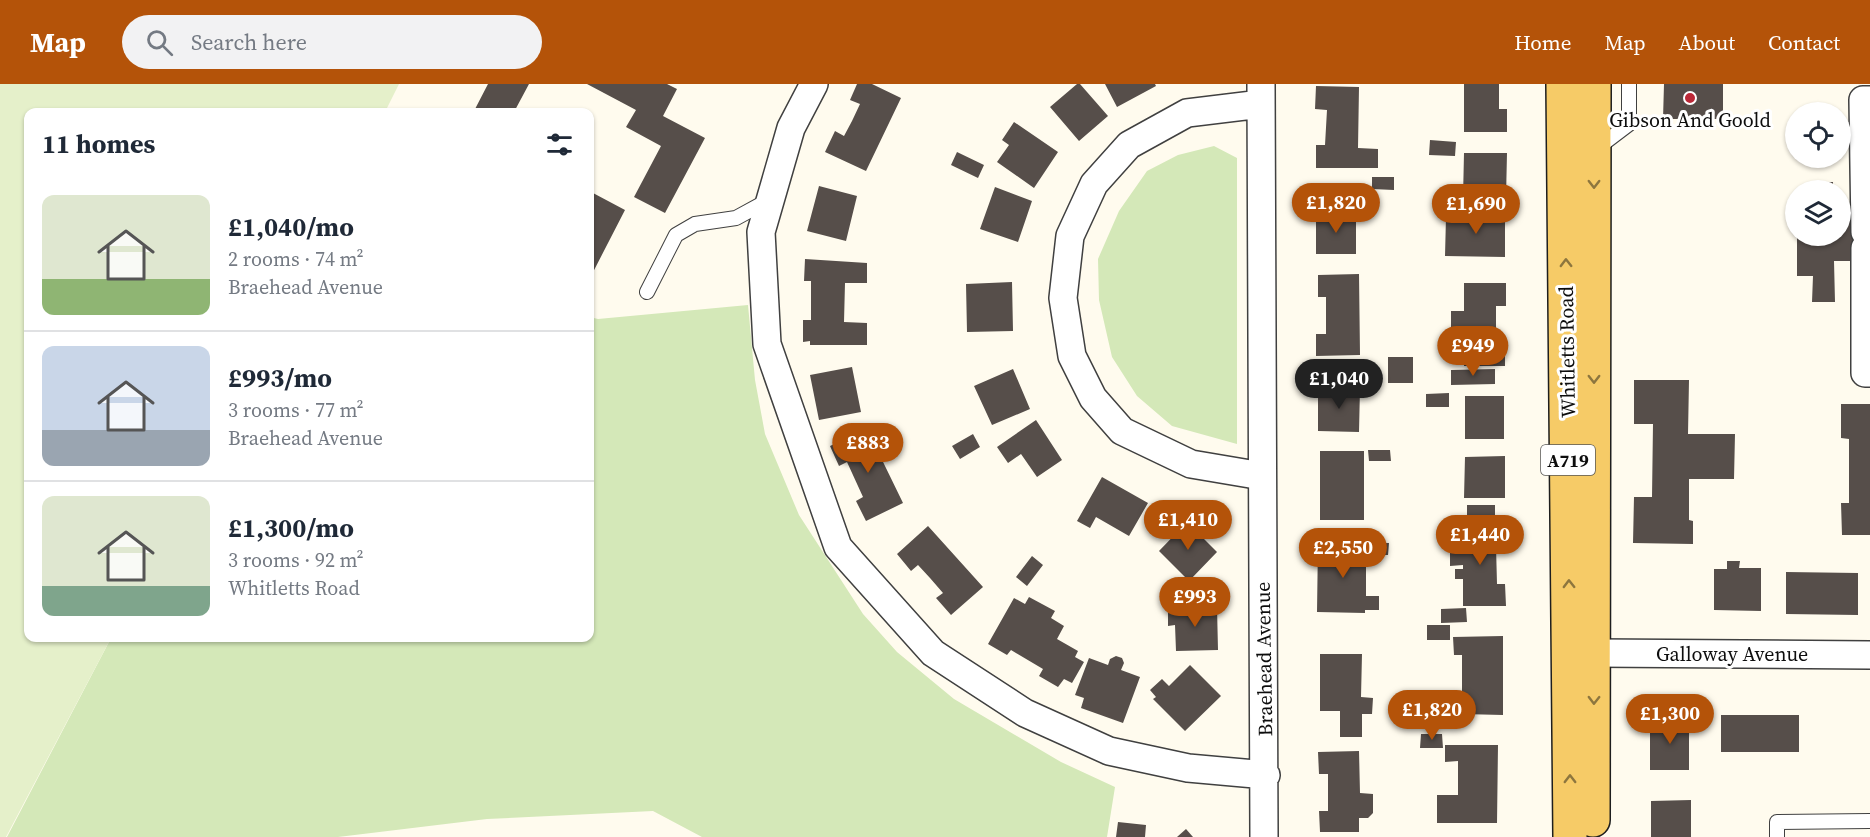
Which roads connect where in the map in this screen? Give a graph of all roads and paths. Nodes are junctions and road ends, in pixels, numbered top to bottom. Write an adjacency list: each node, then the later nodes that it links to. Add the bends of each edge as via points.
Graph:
1 (814, 84): 8 (street, via 791,128)
2 (1563, 84): 17 (main road, Whitletts Road / A719, one-way to 2)
3 (1594, 84): 7 (main road, Whitletts Road / A719)
4 (1629, 84): 7 (lane, via 1629,124)
5 (1261, 94): 11 (street, Braehead Avenue); 11 (street, via 1187,113 1129,145 1094,184 1070,236 1063,298 1072,356 1093,398 1122,431 1191,464)
6 (1870, 100): 10 (street, via 1863,100 1865,373)
7 (1594, 150): 12 (main road, Whitletts Road / A719, one-way to 12)
8 (770, 199): 9 (lane, via 736,218 695,224 676,235); 14 (street, via 761,232 767,344 838,547 933,653 1025,713 1109,750 1188,768)
9 (647, 292)
10 (1870, 373)
11 (1262, 476): 14 (street, Braehead Avenue)
12 (1595, 653): 13 (street, Galloway Avenue); 18 (main road, Whitletts Road / A719, one-way to 18)
13 (1870, 655)
14 (1266, 775): 16 (street, Braehead Avenue)
15 (1870, 821): 19 (lane, via 1777,822)
16 (1264, 837)
17 (1570, 837)
18 (1593, 837)
19 (1778, 837)

